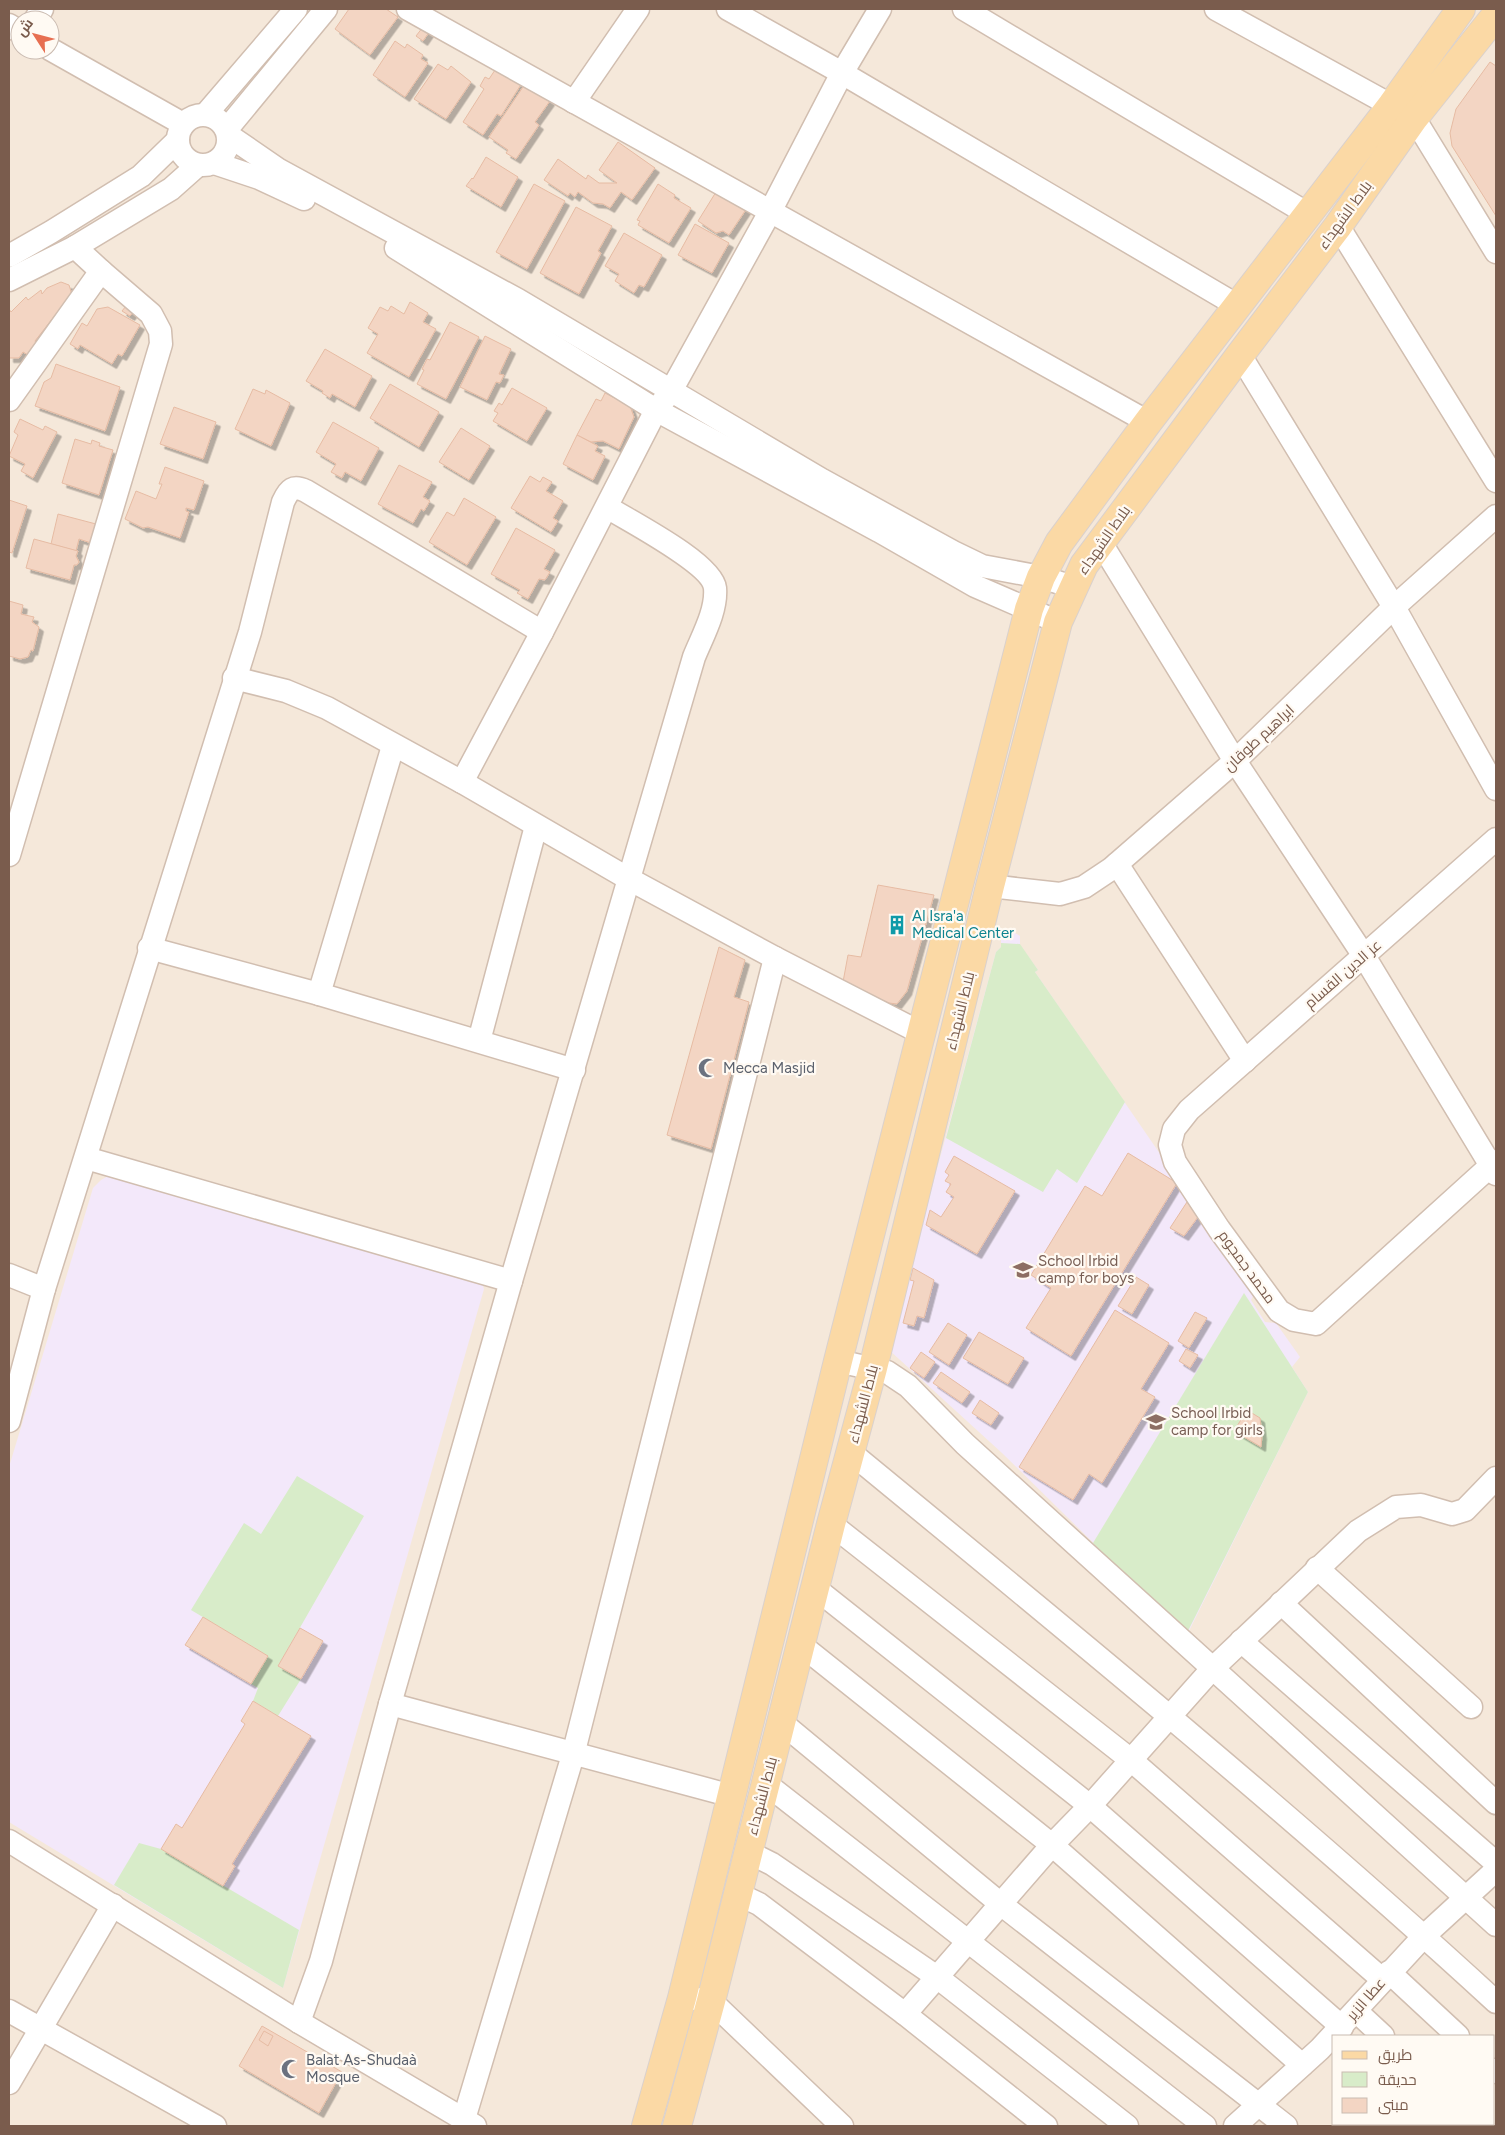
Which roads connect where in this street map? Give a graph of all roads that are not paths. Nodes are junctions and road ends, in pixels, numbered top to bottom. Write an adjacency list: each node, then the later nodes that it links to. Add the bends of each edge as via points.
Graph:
1 (296, 9): 15 (street)
2 (326, 9): 17 (street)
3 (408, 9): 13 (street)
4 (638, 9): 13 (street)
5 (728, 9): 12 (street)
6 (880, 9): 12 (street)
7 (964, 9): 20 (street)
8 (1216, 9): 14 (street)
9 (1461, 9): 14 (main road)
10 (1496, 15): 14 (main road, بلاط الشهداء)
11 (60, 55): 16 (street)
12 (842, 73): 19 (street); 27 (street)
13 (574, 102): 19 (street)
14 (1403, 112): 20 (main road); 21 (main road, بلاط الشهداء); 23 (street)
15 (206, 114): 16 (street, via 197,115); 17 (street, via 222,122)
16 (180, 132): 18 (street, via 179,148 183,156); 24 (street, via 141,176)
17 (227, 132): 18 (street, via 226,151); 29 (street, via 279,170 518,300)
18 (206, 164): 22 (street); 31 (street, via 259,178 365,230)
19 (770, 210): 29 (street); 32 (street)
20 (1308, 214): 27 (main road)
21 (1338, 226): 28 (main road, بلاط الشهداء); 33 (street)
22 (75, 247): 25 (street); 26 (street)
23 (1496, 252)
24 (9, 256)
25 (101, 272): 30 (street); 50 (street, via 151,314 160,332 161,344)
26 (9, 280)
27 (1238, 306): 32 (main road)
28 (1240, 355): 36 (main road, بلاط الشهداء); 39 (street)
29 (671, 391): 31 (street); 37 (street, via 953,552 982,566)
30 (9, 400)
31 (656, 410): 34 (street); 40 (street, via 975,586)
32 (1148, 422): 37 (main road, via 1059,542)
33 (1496, 480)
34 (607, 507): 42 (street); 52 (street, via 690,557 707,572 715,587 713,607 694,657)
35 (1496, 516): 39 (street, ابراهيم طوقان)
36 (1101, 543): 38 (main road, بلاط الشهداء, via 1084,565); 45 (street)
37 (1041, 577): 38 (street); 40 (main road)
38 (1074, 587): 41 (main road, بلاط الشهداء)
39 (1394, 607): 45 (street, ابراهيم طوقان); 47 (street)
40 (1029, 609): 41 (street); 58 (main road)
41 (1058, 622): 53 (main road, بلاط الشهداء)
42 (542, 632): 43 (street, via 298,487 292,488 283,502 250,632); 46 (street)
43 (234, 678): 44 (street, via 286,691 327,708); 54 (street)
44 (393, 746): 46 (street); 57 (street)
45 (1235, 761): 51 (street, ابراهيم طوقان); 55 (street)
46 (462, 782): 48 (street)
47 (1496, 789)
48 (536, 826): 52 (street); 59 (street)
49 (1496, 839): 55 (street, عز الدين القسام)
50 (9, 855)
51 (1117, 864): 53 (street, ابراهيم طوقان, via 1084,886 1060,894); 60 (street)
52 (629, 879): 56 (street); 61 (street)
53 (990, 886): 69 (main road, بلاط الشهداء)
54 (149, 948): 57 (street); 63 (street)
55 (1364, 956): 60 (street, عز الدين القسام); 64 (street)
56 (775, 958): 58 (street); 84 (street)
57 (319, 994): 59 (street)
58 (921, 1033): 68 (main road)
59 (479, 1041): 61 (street)
60 (1245, 1061): 62 (street, عز الدين القسام)
61 (574, 1070): 66 (street)
62 (1190, 1110): 64 (street, محمد جمجوم, via 1174,1129 1170,1145 1175,1162 1278,1311 1304,1323 1316,1324)
63 (86, 1158): 66 (street); 67 (street)
64 (1495, 1167)
65 (9, 1275): 67 (street)
66 (511, 1281): 80 (street)
67 (44, 1289): 70 (street)
68 (838, 1361): 69 (street); 87 (main road)
69 (873, 1368): 71 (main road, بلاط الشهداء); 79 (street, via 908,1386 965,1444)
70 (9, 1421)
71 (850, 1452): 73 (main road, بلاط الشهداء); 82 (street)
72 (1496, 1478): 74 (street, via 1465,1510 1452,1514 1421,1505 1396,1507 1358,1531)
73 (831, 1524): 75 (main road, بلاط الشهداء); 85 (street)
74 (1317, 1568): 76 (street); 81 (street)
75 (815, 1588): 78 (main road, بلاط الشهداء); 89 (street)
76 (1281, 1603): 77 (street); 88 (street)
77 (1241, 1641): 79 (street); 93 (street)
78 (800, 1645): 83 (main road, بلاط الشهداء); 91 (street)
79 (1212, 1669): 82 (street); 96 (street)
80 (390, 1704): 84 (street); 110 (street, via 321,1961)
81 (1471, 1708)
82 (1171, 1716): 85 (street); 100 (street)
83 (782, 1722): 86 (main road, بلاط الشهداء); 98 (street)
84 (573, 1755): 87 (street); 119 (street)
85 (1131, 1760): 89 (street); 102 (street)
86 (765, 1783): 92 (main road, بلاط الشهداء); 101 (street)
87 (732, 1796): 104 (main road)
88 (1496, 1803)
89 (1090, 1806): 91 (street); 109 (street)
90 (9, 1841): 97 (street)
91 (1052, 1845): 98 (street); 116 (street)
92 (748, 1852): 95 (main road, بلاط الشهداء); 103 (street, via 772,1864)
93 (1496, 1863)
94 (1496, 1870): 96 (street, عطا الزير)
95 (738, 1894): 105 (main road, بلاط الشهداء); 108 (street, via 759,1904)
96 (1466, 1898): 99 (street); 100 (street, عطا الزير)
97 (113, 1905): 110 (street); 111 (street)
98 (1002, 1905): 101 (street); 118 (street)
99 (1496, 1925)
100 (1424, 1936): 102 (street, عطا الزير); 106 (street)
101 (968, 1940): 103 (street); 126 (street)
102 (1386, 1976): 109 (street, عطا الزير); 114 (street)
103 (937, 1977): 108 (street); 125 (street)
104 (682, 1998): 105 (street); 121 (main road)
105 (711, 2001): 122 (main road, بلاط الشهداء); 123 (street)
106 (1496, 2002)
107 (9, 2011): 111 (street)
108 (905, 2014): 124 (street)
109 (1349, 2019): 112 (street, عطا الزير); 113 (street)
110 (298, 2022): 119 (street)
111 (40, 2029): 117 (street); 120 (street)
112 (1339, 2035)
113 (1381, 2035)
114 (1457, 2035)
115 (1327, 2056): 116 (street, عطا الزير)
116 (1302, 2065): 118 (street, عطا الزير)
117 (9, 2083)
118 (1260, 2105): 127 (street, عطا الزير); 128 (street)
119 (469, 2122)
120 (215, 2126)
121 (646, 2126)
122 (677, 2126)
123 (842, 2126)
124 (1046, 2126)
125 (1127, 2126)
126 (1206, 2126)
127 (1234, 2126)
128 (1286, 2126)

